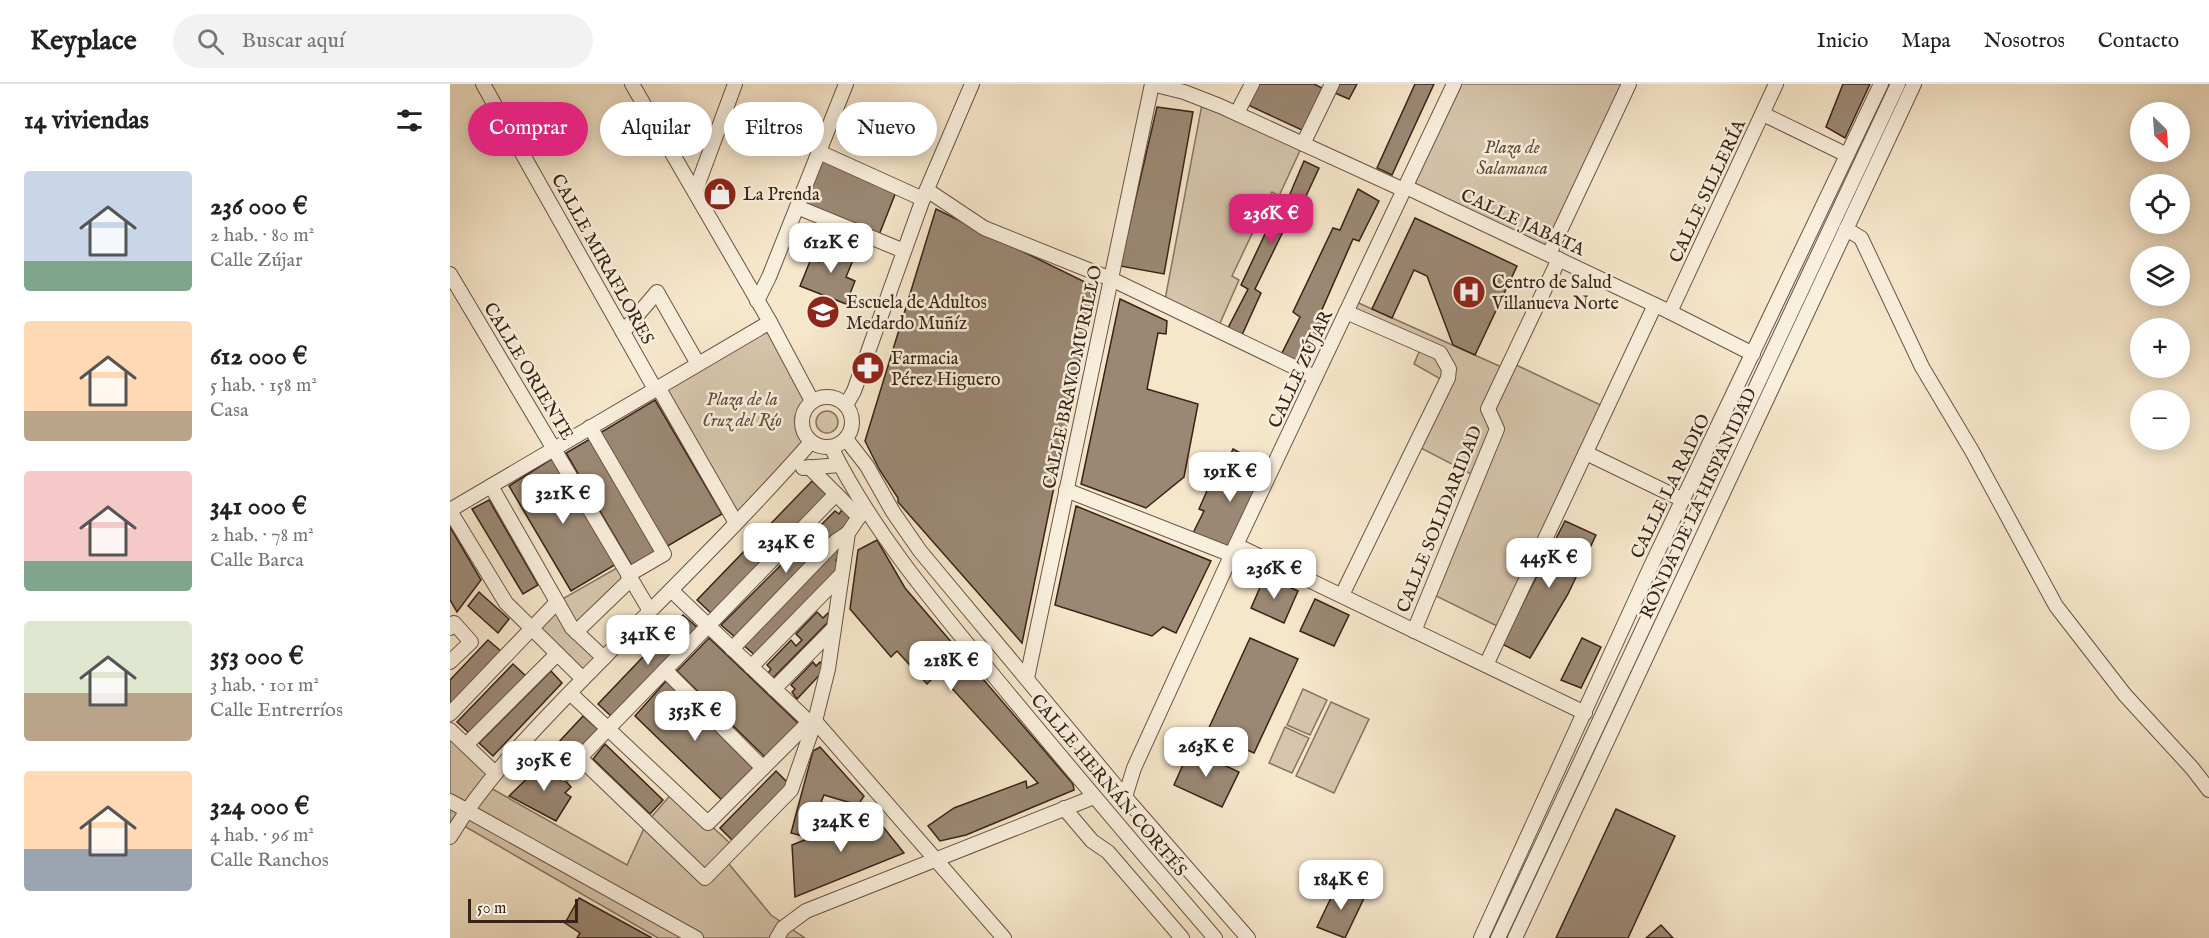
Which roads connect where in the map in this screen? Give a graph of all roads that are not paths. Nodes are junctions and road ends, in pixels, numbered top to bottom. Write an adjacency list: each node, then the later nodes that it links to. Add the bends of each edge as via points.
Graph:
1 (483, 84): 36 (street, CALLE MIRAFLORES)
2 (632, 84): 23 (street)
3 (735, 84): 23 (street)
4 (846, 84): 17 (street)
5 (972, 84): 24 (street)
6 (1152, 84): 15 (street, CALLE JABATA); 30 (street, CALLE BRAVO MURILLO)
7 (1251, 84): 15 (street)
8 (1332, 84): 18 (street)
9 (1454, 84): 22 (street, CALLE ZÚJAR)
10 (1629, 84): 28 (street, CALLE SOLIDARIDAD)
11 (1776, 84): 16 (street, CALLE SILLERÍA)
12 (1881, 84): 20 (street, CALLE LA RADIO)
13 (1898, 84): 111 (street, RONDA DE LA HISPANIDAD)
14 (1914, 84): 26 (street, RONDA DE LA HISPANIDAD)
15 (1237, 113): 18 (street, CALLE JABATA)
16 (1763, 114): 20 (street); 34 (street, CALLE SILLERÍA)
17 (824, 139)
18 (1303, 144): 22 (street, CALLE JABATA)
19 (824, 154): 24 (street)
20 (1847, 155): 37 (street, CALLE LA RADIO)
21 (817, 156): 25 (street)
22 (1405, 188): 28 (street, CALLE JABATA); 33 (street, CALLE ZÚJAR)
23 (695, 192): 31 (street)
24 (925, 195): 27 (street); 30 (street, via 984,228)
25 (797, 207): 27 (street); 31 (street)
26 (1846, 229): 96 (street, via 1861,238 1922,367 2056,606 2125,695); 112 (street, RONDA DE LA HISPANIDAD)
27 (904, 250): 42 (street)
28 (1554, 257): 32 (street, CALLE JABATA); 71 (street, CALLE SOLIDARIDAD, via 1488,409 1497,429)
29 (450, 273): 47 (street, CALLE ORIENTE)
30 (1111, 279): 39 (street); 53 (street, CALLE BRAVO MURILLO)
31 (757, 301): 35 (street)
32 (1655, 305): 34 (street, CALLE JABATA); 48 (street)
33 (1347, 312): 39 (street, CALLE ZÚJAR); 64 (street, via 1440,353 1449,369)
34 (1670, 312): 37 (street, CALLE JABATA)
35 (770, 322): 38 (street); 41 (street)
36 (623, 332): 38 (street, via 657,292); 40 (street, CALLE MIRAFLORES)
37 (1753, 354): 55 (street, CALLE LA RADIO)
38 (698, 364): 40 (street)
39 (1315, 377): 60 (street, CALLE ZÚJAR)
40 (657, 388): 43 (street); 58 (street)
41 (812, 401): 42 (street, via 828,397); 45 (street, via 801,424)
42 (846, 405): 44 (street, via 852,424)
43 (590, 427): 47 (street); 62 (street, via 664,554)
44 (846, 439): 46 (street); 80 (street, CALLE HERNÁN CORTÉS, via 867,466 908,536)
45 (811, 442): 46 (street); 51 (street)
46 (831, 447): 49 (street, CALLE HERNÁN CORTÉS)
47 (554, 448): 52 (street); 62 (street, CALLE ORIENTE)
48 (1586, 453): 55 (street); 77 (street)
49 (840, 465): 50 (street); 57 (street, CALLE HERNÁN CORTÉS)
50 (809, 467): 51 (street); 54 (street)
51 (782, 476): 58 (street)
52 (491, 486): 56 (street); 65 (street)
53 (1066, 490): 60 (street); 80 (street, CALLE BRAVO MURILLO)
54 (836, 494): 57 (street); 67 (street)
55 (1683, 500): 84 (street, CALLE LA RADIO)
56 (450, 511): 69 (street, via 506,603)
57 (862, 513): 59 (street); 97 (street, CALLE HERNÁN CORTÉS)
58 (736, 523): 63 (street)
59 (848, 533): 61 (street); 73 (street)
60 (1234, 550): 64 (street); 92 (street, CALLE ZÚJAR)
61 (841, 575): 70 (street); 78 (street)
62 (629, 577): 66 (street, CALLE ORIENTE); 72 (street)
63 (671, 590): 66 (street); 67 (street)
64 (1342, 596): 71 (street)
65 (557, 602): 69 (street); 72 (street)
66 (650, 611): 75 (street)
67 (708, 626): 73 (street); 79 (street)
68 (450, 628): 76 (street, via 454,623 471,642)
69 (531, 628): 74 (street); 85 (street)
70 (834, 628): 82 (street); 86 (street, via 828,669)
71 (1414, 631): 77 (street)
72 (576, 632): 75 (street)
73 (732, 649): 78 (street)
74 (557, 654): 81 (street); 89 (street)
75 (604, 658): 81 (street)
76 (450, 662)
77 (1486, 665): 84 (street)
78 (751, 667): 82 (street)
79 (665, 670): 87 (street); 91 (street)
80 (1027, 678): 95 (street, CALLE HERNÁN CORTÉS)
81 (583, 679): 83 (street)
82 (774, 689): 86 (street)
83 (570, 693): 87 (street); 93 (street)
84 (1585, 713): 110 (street, CALLE LA RADIO)
85 (450, 714)
86 (812, 722): 90 (street, via 791,790 705,878); 91 (street); 103 (street)
87 (608, 729): 90 (street); 91 (street, via 708,823)
88 (450, 730): 89 (street)
89 (466, 745): 93 (street)
90 (580, 758): 94 (street)
91 (764, 768)
92 (1134, 768): 95 (street); 98 (street, CALLE ZÚJAR)
93 (495, 773): 101 (street)
94 (564, 774)
95 (1110, 778): 98 (street, CALLE HERNÁN CORTÉS)
96 (2209, 790)
97 (1094, 797): 100 (street); 108 (street, CALLE HERNÁN CORTÉS)
98 (1125, 797): 109 (street, CALLE HERNÁN CORTÉS)
99 (450, 801): 101 (street)
100 (1065, 808): 103 (street); 107 (street)
101 (468, 812): 102 (street); 104 (street)
102 (450, 837)
103 (936, 860): 105 (street, via 806,911 783,928); 106 (street)
104 (696, 938)
105 (777, 938)
106 (1004, 938)
107 (1182, 938)
108 (1215, 938)
109 (1248, 938)
110 (1481, 938)
111 (1498, 938)
112 (1515, 938)

